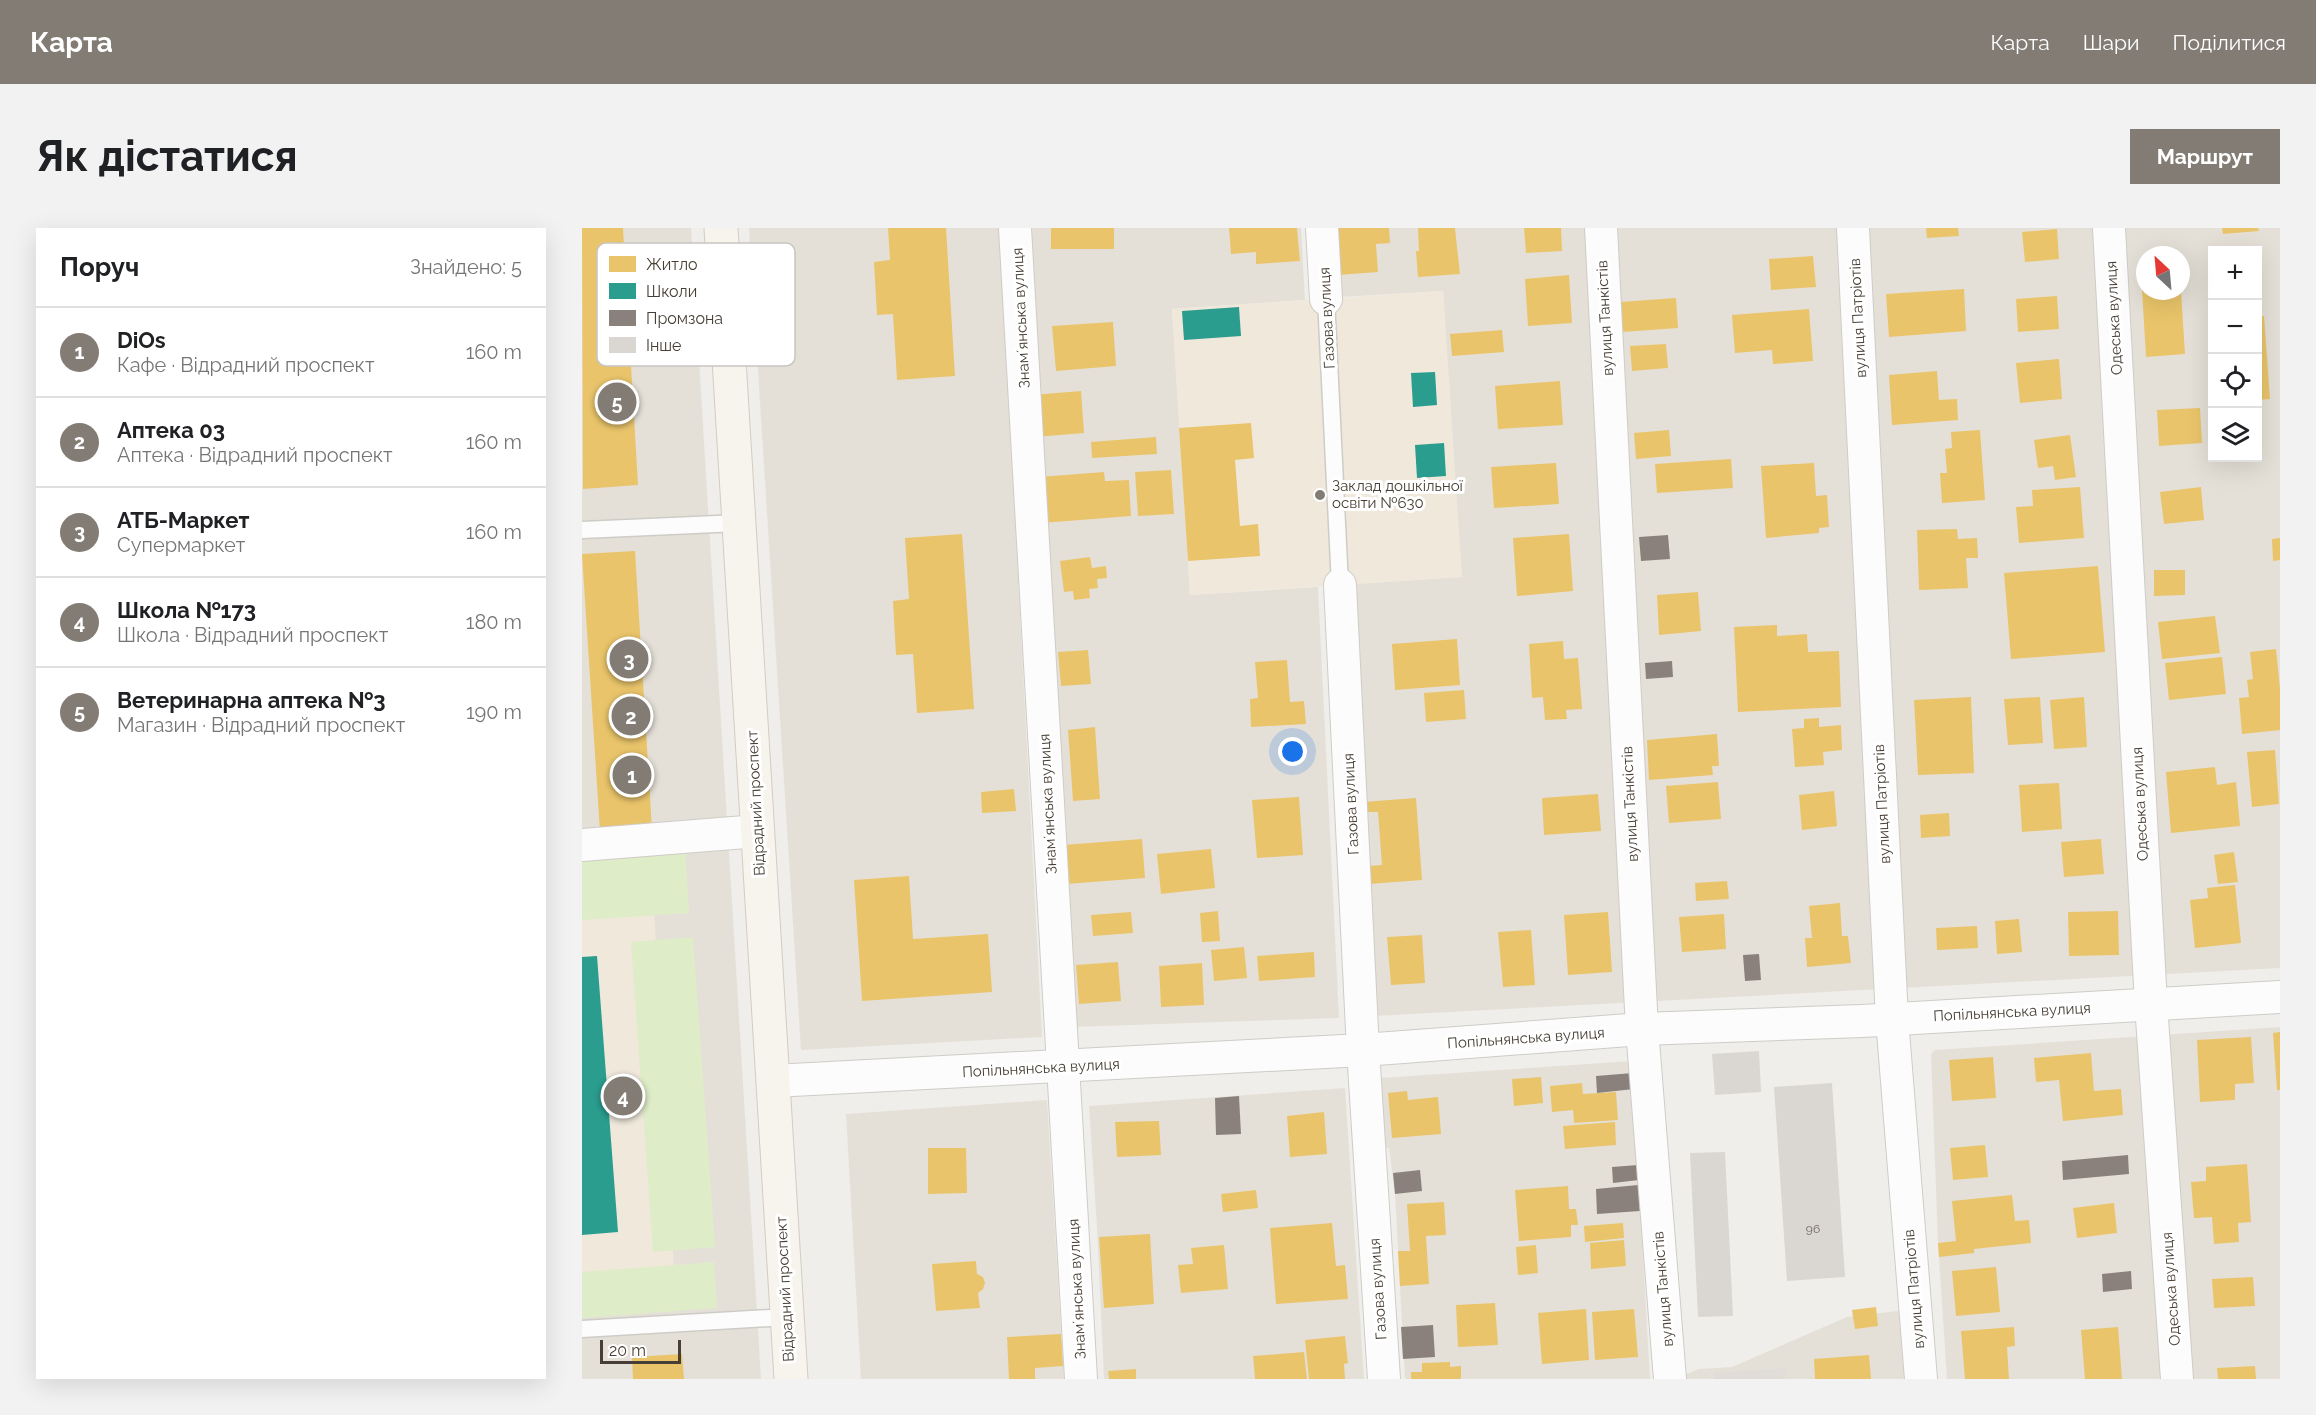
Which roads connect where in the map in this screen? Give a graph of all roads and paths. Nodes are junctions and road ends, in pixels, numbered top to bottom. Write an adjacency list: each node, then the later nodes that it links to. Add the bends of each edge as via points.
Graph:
1 (721, 228): 7 (main road, Відрадний проспект)
2 (1015, 228): 20 (street, Знамʼянська вулиця)
3 (1322, 228): 8 (street, Газова вулиця)
4 (1600, 228): 18 (street, вулиця Танкістів)
5 (1853, 228): 17 (street, вулиця Патріотів)
6 (2109, 228): 16 (street, Одеська вулиця)
7 (722, 243)
8 (1326, 298): 12 (lane, Газова вулиця)
9 (729, 366): 10 (main road, Відрадний проспект)
10 (739, 523): 11 (lane); 13 (main road, Відрадний проспект)
11 (582, 530)
12 (1340, 585): 19 (street, Газова вулиця)
13 (758, 831): 14 (street); 21 (main road, Відрадний проспект)
14 (582, 845)
15 (2280, 997): 16 (street, Попільнянська вулиця)
16 (2151, 1004): 17 (street, Попільнянська вулиця); 29 (street, Одеська вулиця)
17 (1892, 1019): 18 (street, Попільнянська вулиця); 28 (street, вулиця Патріотів)
18 (1641, 1029): 19 (street, Попільнянська вулиця); 27 (street, вулиця Танкістів)
19 (1363, 1050): 20 (street, Попільнянська вулиця); 26 (street, Газова вулиця)
20 (1063, 1067): 21 (street, Попільнянська вулиця); 25 (street, Знамʼянська вулиця)
21 (773, 1081): 22 (main road, Відрадний проспект)
22 (787, 1317): 23 (lane); 24 (main road, Відрадний проспект)
23 (582, 1329)
24 (791, 1379)
25 (1081, 1379)
26 (1384, 1379)
27 (1670, 1379)
28 (1921, 1379)
29 (2177, 1379)

